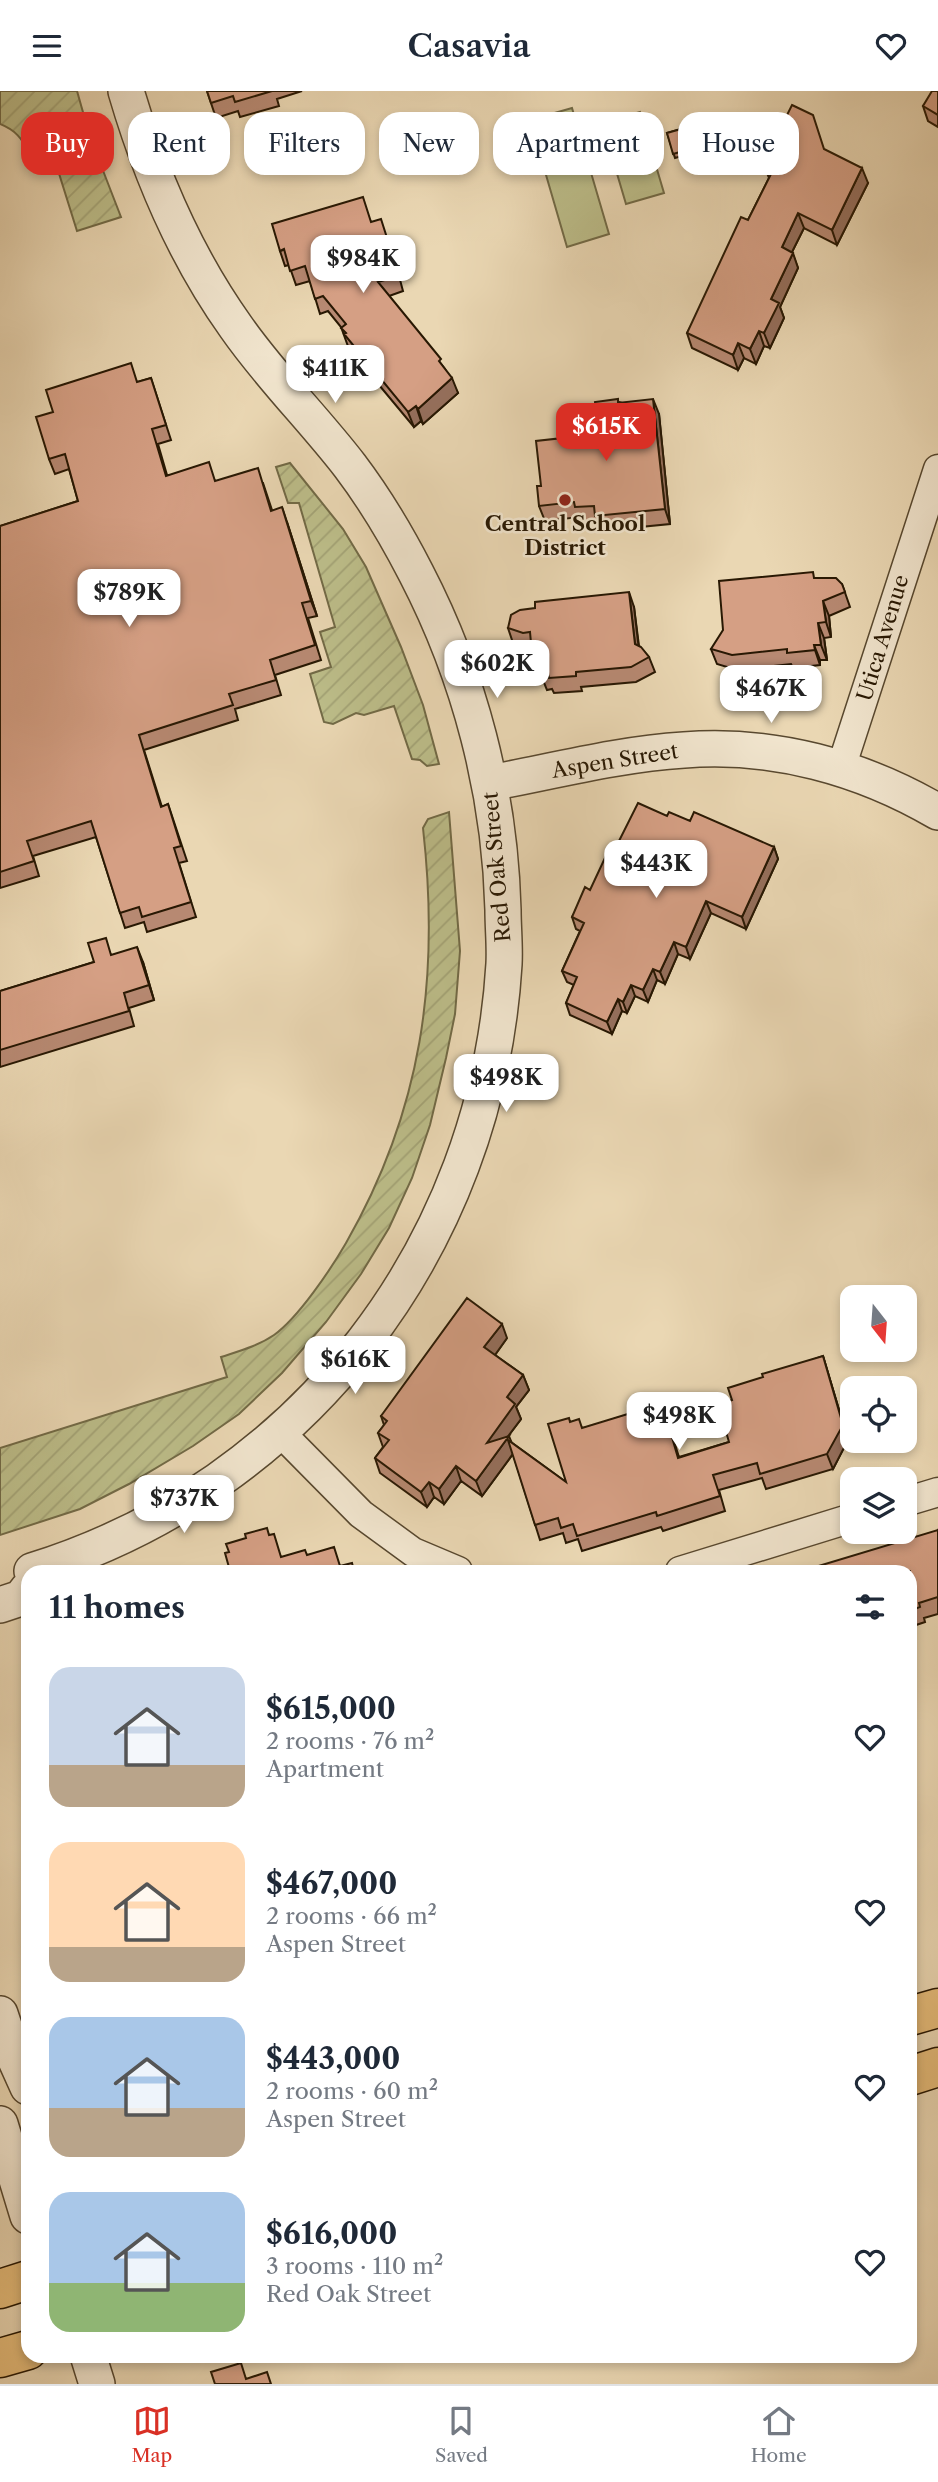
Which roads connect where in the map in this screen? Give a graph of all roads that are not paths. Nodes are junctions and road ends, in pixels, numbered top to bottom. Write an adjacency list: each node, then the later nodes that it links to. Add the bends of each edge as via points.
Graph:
1 (126, 91): 4 (street, Red Oak Street, via 147,155 199,267 235,326 351,468 416,573 466,694)
2 (938, 469): 3 (street, Utica Avenue)
3 (841, 768): 4 (street, Aspen Street, via 752,750 685,750); 5 (street, Aspen Street)
4 (490, 782): 6 (street, Red Oak Street, via 502,871 504,963 493,1055 469,1145 436,1227 394,1300 341,1370)
5 (938, 812)
6 (281, 1433): 10 (street, Red Oak Street, via 189,1500); 11 (street, via 361,1514 413,1552)
7 (938, 1492): 8 (street)
8 (917, 1498)
9 (840, 1522): 12 (street)
10 (58, 1565)
11 (444, 1565)
12 (699, 1565)
13 (21, 1577): 14 (street, Red Oak Street)
14 (0, 1581)
15 (21, 1596): 16 (street)
16 (0, 1605)
17 (938, 2007): 19 (main road)
18 (0, 2014): 21 (street)
19 (917, 2014)
20 (938, 2067): 22 (main road)
21 (21, 2072)
22 (917, 2074)
23 (0, 2124): 24 (street)
24 (21, 2193)
25 (21, 2282): 26 (main road)
26 (0, 2289)
27 (21, 2352): 28 (main road)
28 (0, 2358)
29 (90, 2363): 30 (street)
30 (97, 2384)

